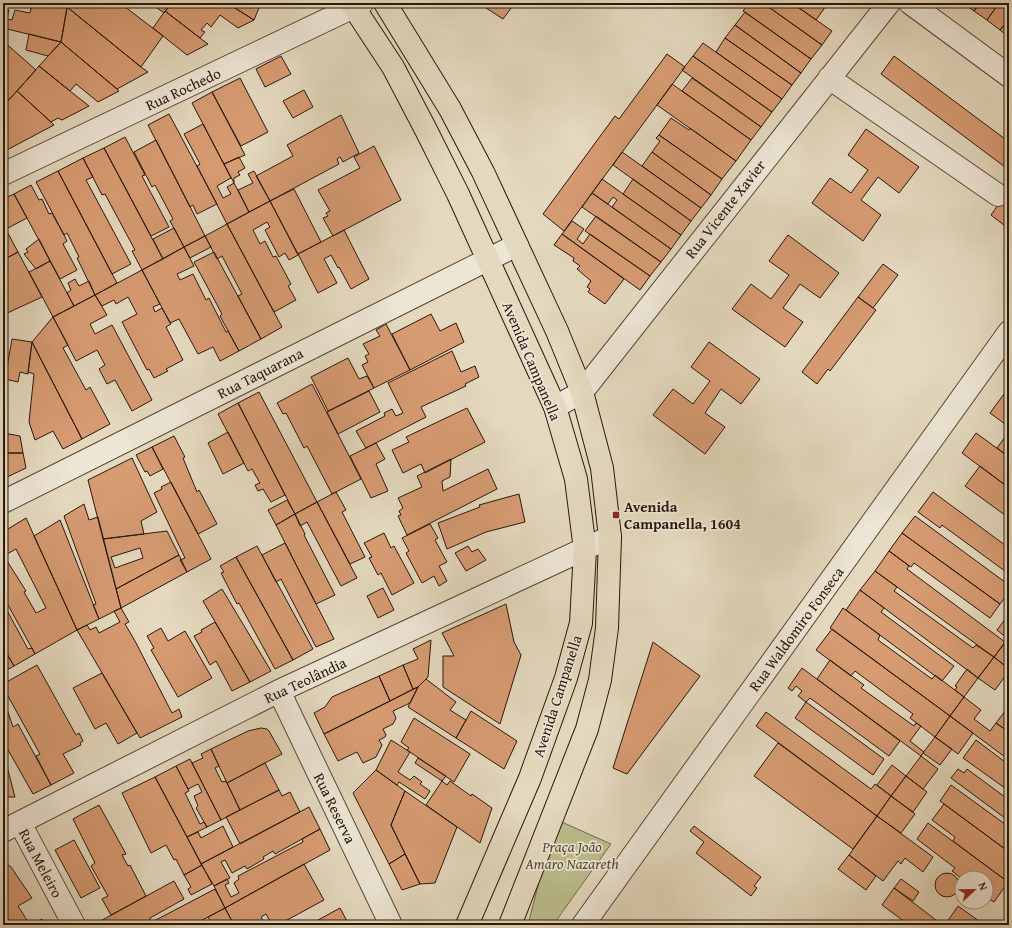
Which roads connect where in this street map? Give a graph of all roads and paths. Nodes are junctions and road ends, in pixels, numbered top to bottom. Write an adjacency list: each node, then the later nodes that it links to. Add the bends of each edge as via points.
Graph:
1 (386, 3): 9 (main road, Avenida Campanella, via 450,109 484,172)
2 (888, 3): 6 (street, Rua Vicente Xavier)
3 (910, 3): 5 (street)
4 (356, 4): 7 (street, Rua Rochedo); 10 (main road, Avenida Campanella, via 426,130)
5 (1009, 76)
6 (829, 78): 8 (street); 12 (street, Rua Vicente Xavier)
7 (3, 174)
8 (998, 195)
9 (517, 245): 10 (street, Rua Taquarana); 12 (main road, Avenida Campanella)
10 (488, 260): 13 (main road, Avenida Campanella); 14 (street, Rua Taquarana)
11 (1009, 332): 23 (street, Rua Waldomiro Fonseca)
12 (582, 392): 13 (street, Rua Vicente Xavier); 15 (main road, Avenida Campanella, via 602,468)
13 (555, 407): 16 (main road, Avenida Campanella, via 576,478)
14 (3, 502)
15 (610, 537): 16 (street, Rua Teolândia); 22 (main road, Avenida Campanella, via 607,628 600,680 587,729)
16 (585, 550): 17 (street, Rua Teolândia); 21 (main road, Avenida Campanella, via 581,623 566,678 530,778)
17 (279, 691): 18 (street, Rua Teolândia); 20 (street, Rua Reserva)
18 (12, 827): 19 (street, Rua Meleiro)
19 (74, 925)
20 (391, 925)
21 (467, 925)
22 (510, 925)
23 (583, 925)

